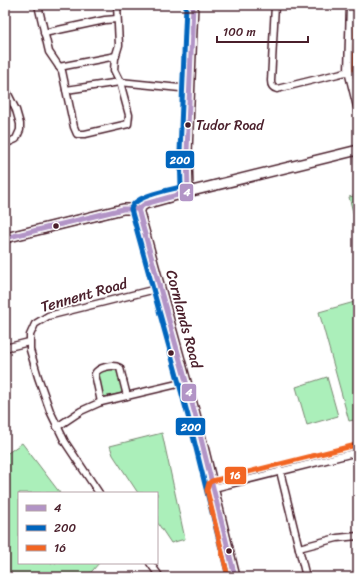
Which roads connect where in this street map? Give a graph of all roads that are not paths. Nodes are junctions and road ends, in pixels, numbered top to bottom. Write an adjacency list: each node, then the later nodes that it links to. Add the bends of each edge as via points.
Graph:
1 (38, 5): 7 (street)
2 (117, 5): 6 (street)
3 (193, 5): 14 (street)
4 (275, 5): 11 (street, via 271,86 277,89)
5 (350, 5): 11 (street)
6 (117, 19): 7 (street); 8 (street, via 119,45)
7 (44, 33): 9 (street, via 49,52)
8 (116, 56): 9 (street); 12 (street, via 114,70)
9 (59, 67): 15 (street)
10 (358, 69): 11 (street)
11 (348, 71): 16 (street)
12 (120, 82): 14 (street); 15 (street); 15 (street, via 129,116 128,124 85,134 77,134)
13 (5, 88): 17 (street, via 16,110 20,130 16,139)
14 (190, 88): 19 (street)
15 (66, 90)
16 (358, 111)
17 (5, 144)
18 (358, 150): 19 (street)
19 (188, 192): 20 (street, via 145,204)
20 (138, 209): 21 (street, via 123,209); 22 (street, Cornlands Road)
21 (5, 238)
22 (160, 288): 23 (street, Tennent Road, via 48,316 35,324); 25 (street, Cornlands Road)
23 (29, 342): 24 (street); 28 (street, via 44,396)
24 (5, 348)
25 (186, 382): 26 (street); 31 (street, Cornlands Road)
26 (127, 396): 27 (street); 27 (street, via 120,368 114,366 99,369 95,374)
27 (101, 402): 28 (street)
28 (57, 427): 32 (street, via 71,453)
29 (358, 452): 30 (street)
30 (280, 471): 31 (street); 34 (street)
31 (214, 488): 37 (street, Cornlands Road)
32 (98, 492)
33 (358, 536): 34 (street, via 337,538)
34 (299, 548): 38 (street)
35 (151, 564): 36 (street)
36 (160, 577)
37 (235, 577)
38 (306, 577)

